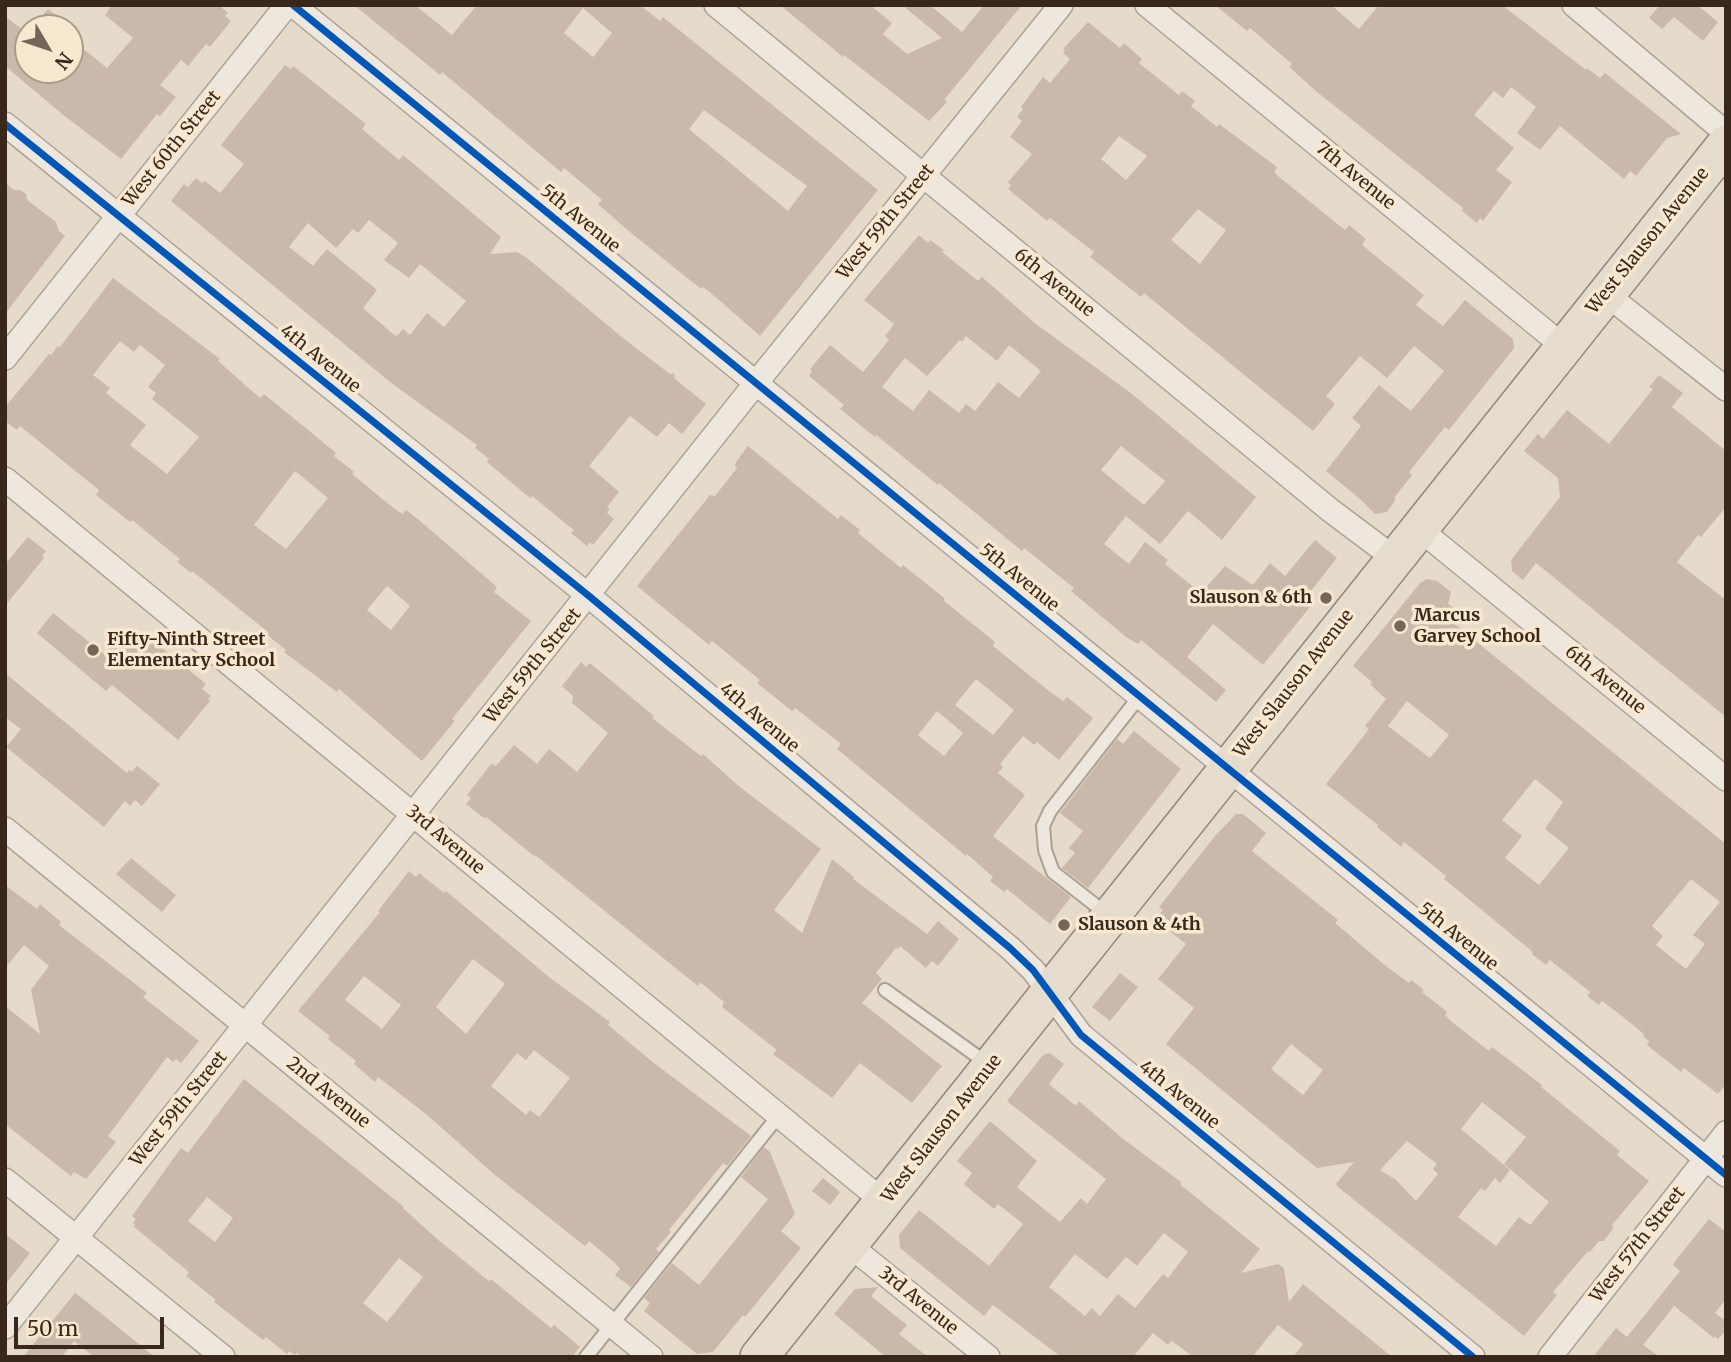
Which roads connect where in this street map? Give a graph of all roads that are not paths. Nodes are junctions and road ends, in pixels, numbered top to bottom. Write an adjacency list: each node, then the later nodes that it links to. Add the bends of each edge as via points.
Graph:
1 (287, 5): 11 (street, West 60th Street)
2 (293, 5): 15 (street, 5th Avenue)
3 (716, 5): 10 (street, 6th Avenue)
4 (1061, 5): 10 (street, West 59th Street)
5 (1147, 5): 13 (street, 7th Avenue)
6 (1574, 5): 8 (street)
7 (5, 124): 11 (street, 4th Avenue)
8 (1726, 133)
9 (1726, 144): 12 (main road, West Slauson Avenue)
10 (923, 175): 15 (street, West 59th Street); 19 (street, 6th Avenue)
11 (118, 217): 14 (street, West 60th Street); 20 (street, 4th Avenue)
12 (1606, 294): 13 (main road, West Slauson Avenue); 16 (street)
13 (1563, 346): 18 (main road, West Slauson Avenue)
14 (5, 358)
15 (756, 383): 20 (street, West 59th Street); 21 (street, 5th Avenue)
16 (1726, 389)
17 (5, 479): 24 (street, 3rd Avenue)
18 (1418, 528): 19 (main road, West Slauson Avenue); 23 (street, 6th Avenue)
19 (1394, 558): 22 (main road, West Slauson Avenue)
20 (589, 596): 24 (street, West 59th Street); 28 (street, 4th Avenue, via 1010,948)
21 (1139, 697): 22 (street, 5th Avenue); 26 (lane, via 1046,816 1043,826 1053,872)
22 (1227, 768): 26 (main road, West Slauson Avenue); 33 (street, 5th Avenue)
23 (1726, 779)
24 (414, 813): 29 (street, West 59th Street); 31 (street, 3rd Avenue)
25 (5, 829): 29 (street, 2nd Avenue)
26 (1110, 917): 28 (main road, West Slauson Avenue)
27 (885, 990): 30 (lane)
28 (1049, 993): 30 (main road, West Slauson Avenue); 46 (street, 4th Avenue, via 1081,1035)
29 (245, 1026): 37 (street, West 59th Street); 39 (street, 2nd Avenue)
30 (991, 1066): 36 (main road, West Slauson Avenue)
31 (779, 1115): 36 (street, 3rd Avenue); 39 (lane)
32 (1726, 1133): 33 (street, West 57th Street)
33 (1705, 1158): 34 (street, 5th Avenue); 47 (street, West 57th Street)
34 (1726, 1175)
35 (5, 1180): 37 (street)
36 (884, 1202): 38 (main road, West Slauson Avenue)
37 (75, 1238): 40 (street, West 59th Street); 42 (street)
38 (849, 1245): 41 (main road, West Slauson Avenue); 45 (street, 3rd Avenue)
39 (612, 1325): 43 (lane); 44 (street, 2nd Avenue)
40 (5, 1327)
41 (762, 1356)
42 (223, 1357)
43 (586, 1357)
44 (651, 1357)
45 (988, 1357)
46 (1472, 1357)
47 (1550, 1357)

